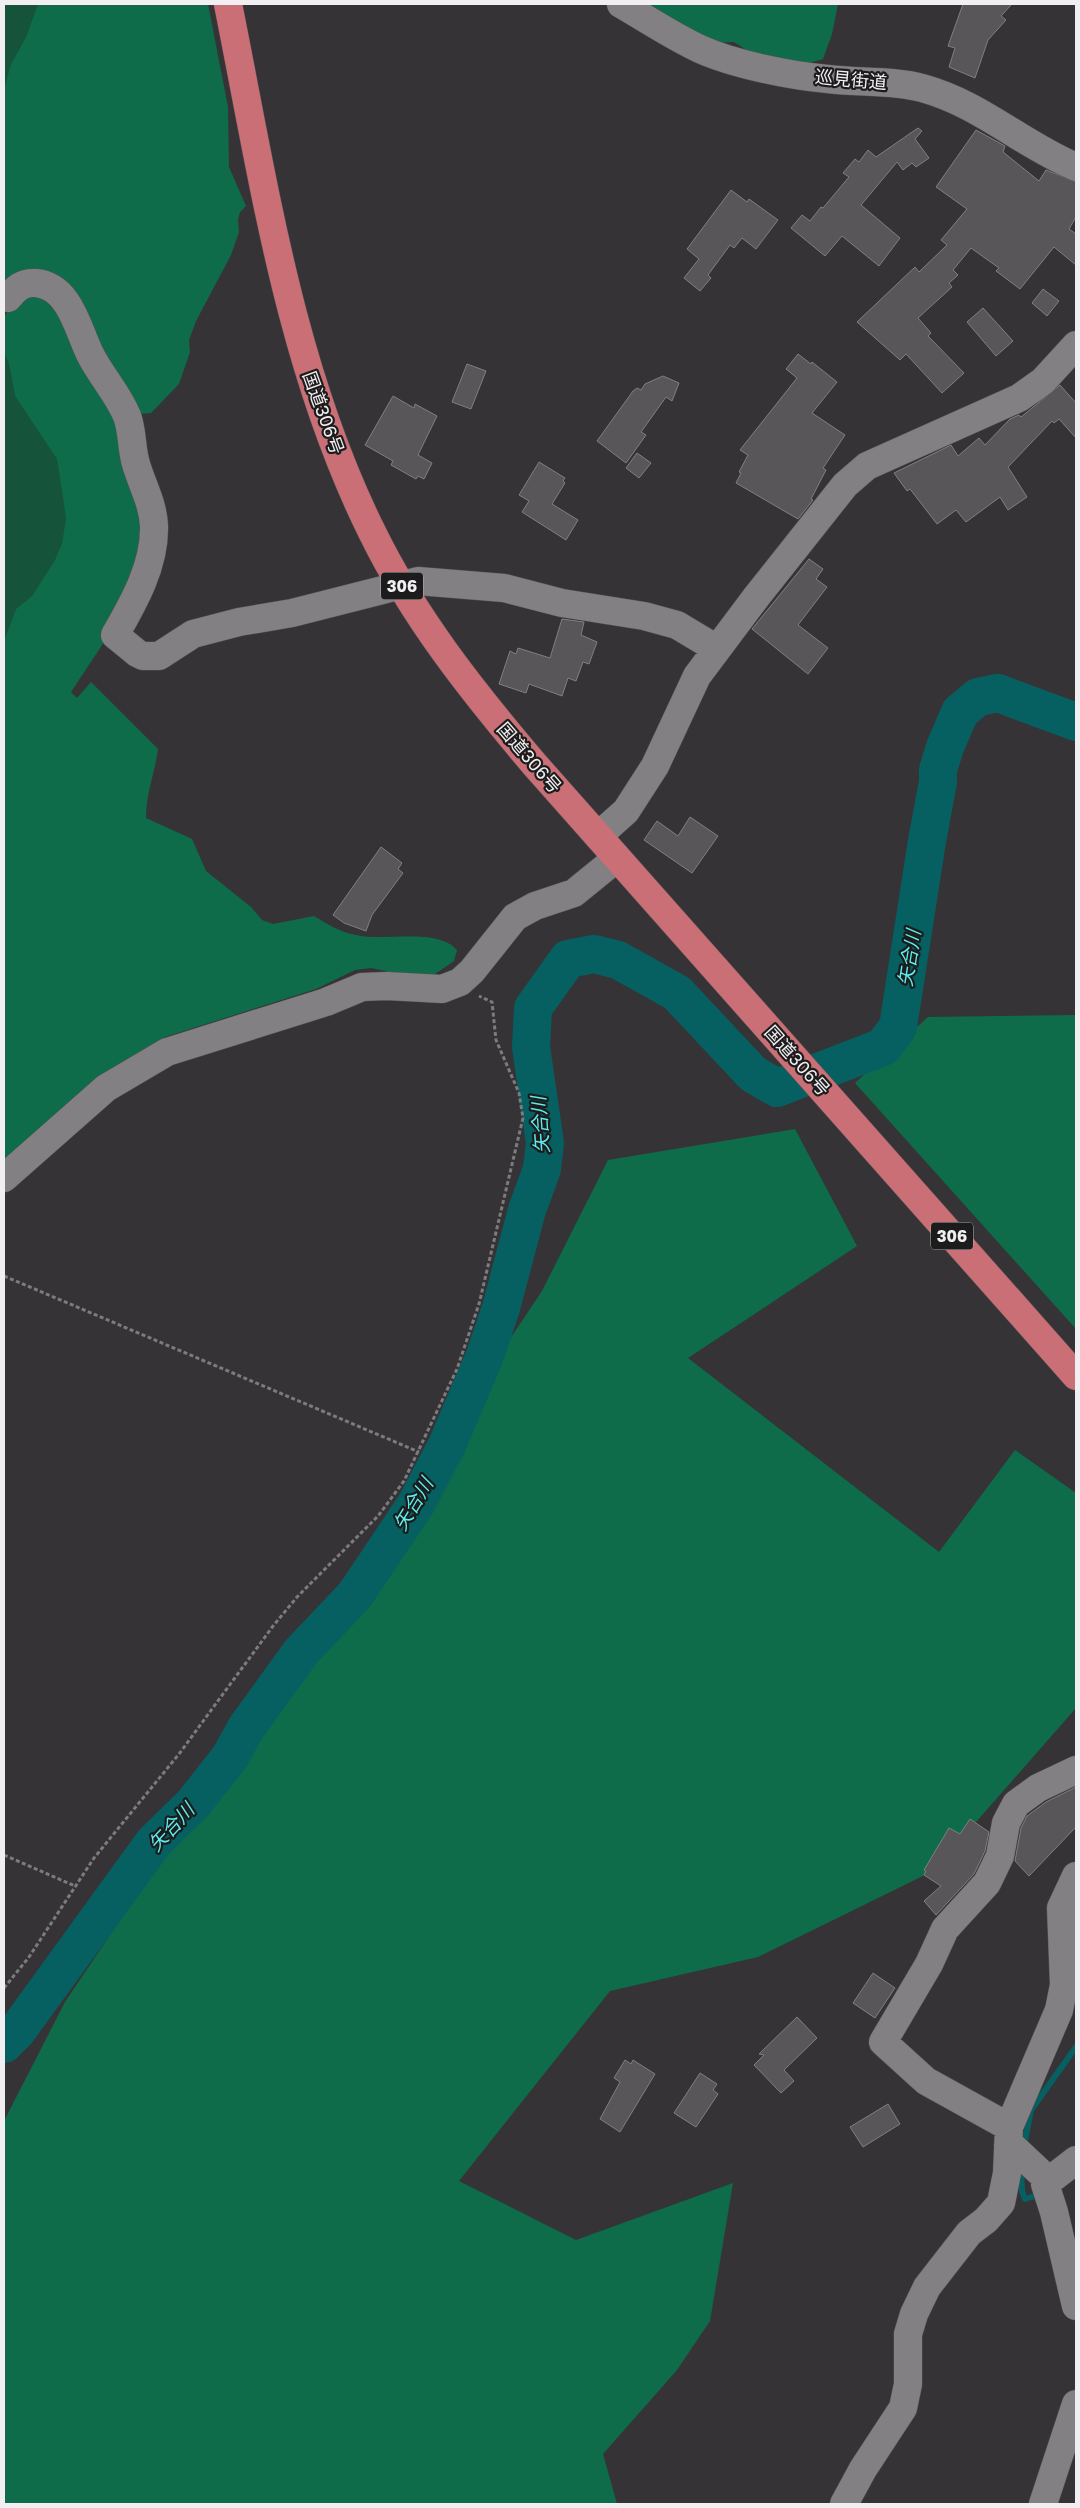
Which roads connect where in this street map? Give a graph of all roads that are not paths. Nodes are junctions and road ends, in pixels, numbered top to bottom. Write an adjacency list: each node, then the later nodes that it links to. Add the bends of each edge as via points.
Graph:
1 (228, 4): 6 (highway, 国道306号 / 306, via 285,281 313,390 351,488)
2 (621, 4): 3 (street, 巡見街道, via 698,48 728,60 826,79 898,84 938,94 979,111 1032,145)
3 (1076, 167)
4 (8, 298): 6 (street, via 22,284 34,283 43,284 61,295 90,355 127,415 136,465 153,510 154,528 151,552 141,584 115,635 137,653 159,656 193,634 311,609)
5 (1076, 345): 7 (street, via 1043,380 1019,398 867,466 845,485)
6 (401, 584): 7 (street, via 418,581 504,588 562,604 644,616 677,625); 8 (highway, 国道306号 / 306, via 462,676)
7 (717, 649): 8 (street, via 697,676 655,766 626,811)
8 (598, 836): 9 (highway, 国道306号 / 306)
9 (617, 858): 10 (street, via 574,893 535,906 515,917 460,982 442,989 362,987 326,1002 167,1052 106,1088); 11 (highway, 国道306号 / 306)
10 (4, 1178)
11 (1076, 1376)
12 (1076, 1770): 15 (street, via 1038,1788 1016,1804 1006,1823 1000,1856 987,1883 945,1929 929,1964 883,2042)
13 (1076, 1876): 15 (street, via 1061,1908 1064,1985)
14 (1076, 2160): 15 (street, via 1054,2178)
15 (1029, 2164): 16 (street); 18 (street, via 1007,2172 1001,2203 969,2233 927,2287 908,2334 908,2384 903,2408)
16 (1076, 2306)
17 (1076, 2404): 19 (street)
18 (844, 2504)
19 (1043, 2504)

